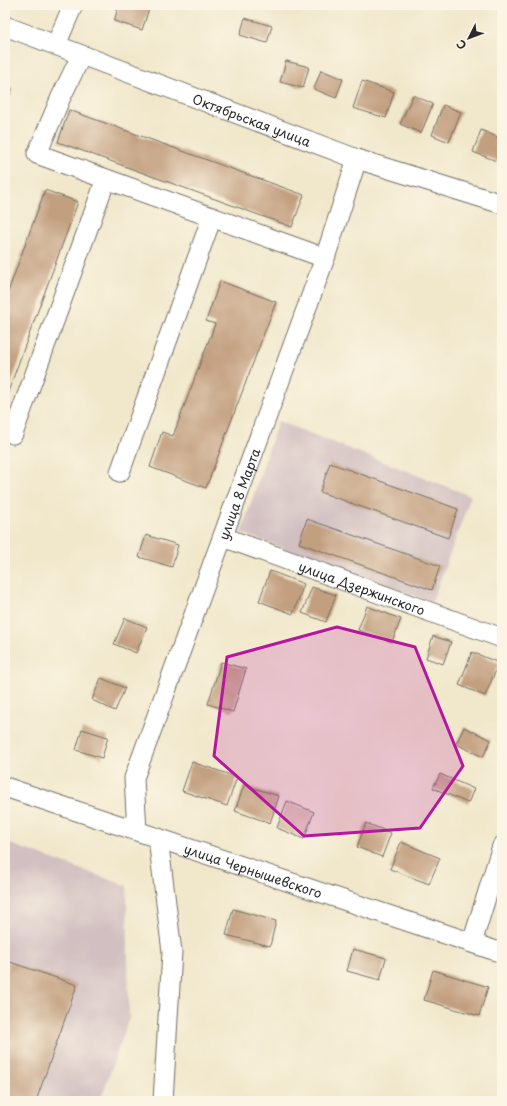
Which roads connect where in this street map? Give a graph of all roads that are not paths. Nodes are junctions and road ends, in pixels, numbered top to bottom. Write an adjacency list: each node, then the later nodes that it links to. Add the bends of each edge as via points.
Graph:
1 (73, 5): 3 (street)
2 (5, 26): 3 (street, Октябрьская улица)
3 (56, 45): 4 (street, Октябрьская улица)
4 (81, 56): 5 (street, Октябрьская улица); 6 (street, via 37,154)
5 (357, 159): 7 (street, Октябрьская улица); 9 (street, улица 8 Марта)
6 (106, 179): 8 (street); 10 (street)
7 (502, 204)
8 (212, 217): 9 (street); 11 (street)
9 (325, 258): 12 (street, улица 8 Марта)
10 (13, 434)
11 (120, 472)
12 (223, 537): 13 (street, улица Дзержинского); 15 (street, улица 8 Марта, via 134,778)
13 (502, 638)
14 (5, 787): 15 (street, улица Чернышевского)
15 (137, 831): 16 (street, улица Чернышевского)
16 (158, 838): 18 (street, улица Чернышевского); 20 (street, via 172,952)
17 (502, 846): 18 (street)
18 (472, 943): 19 (street, улица Чернышевского)
19 (502, 953)
20 (163, 1101)

